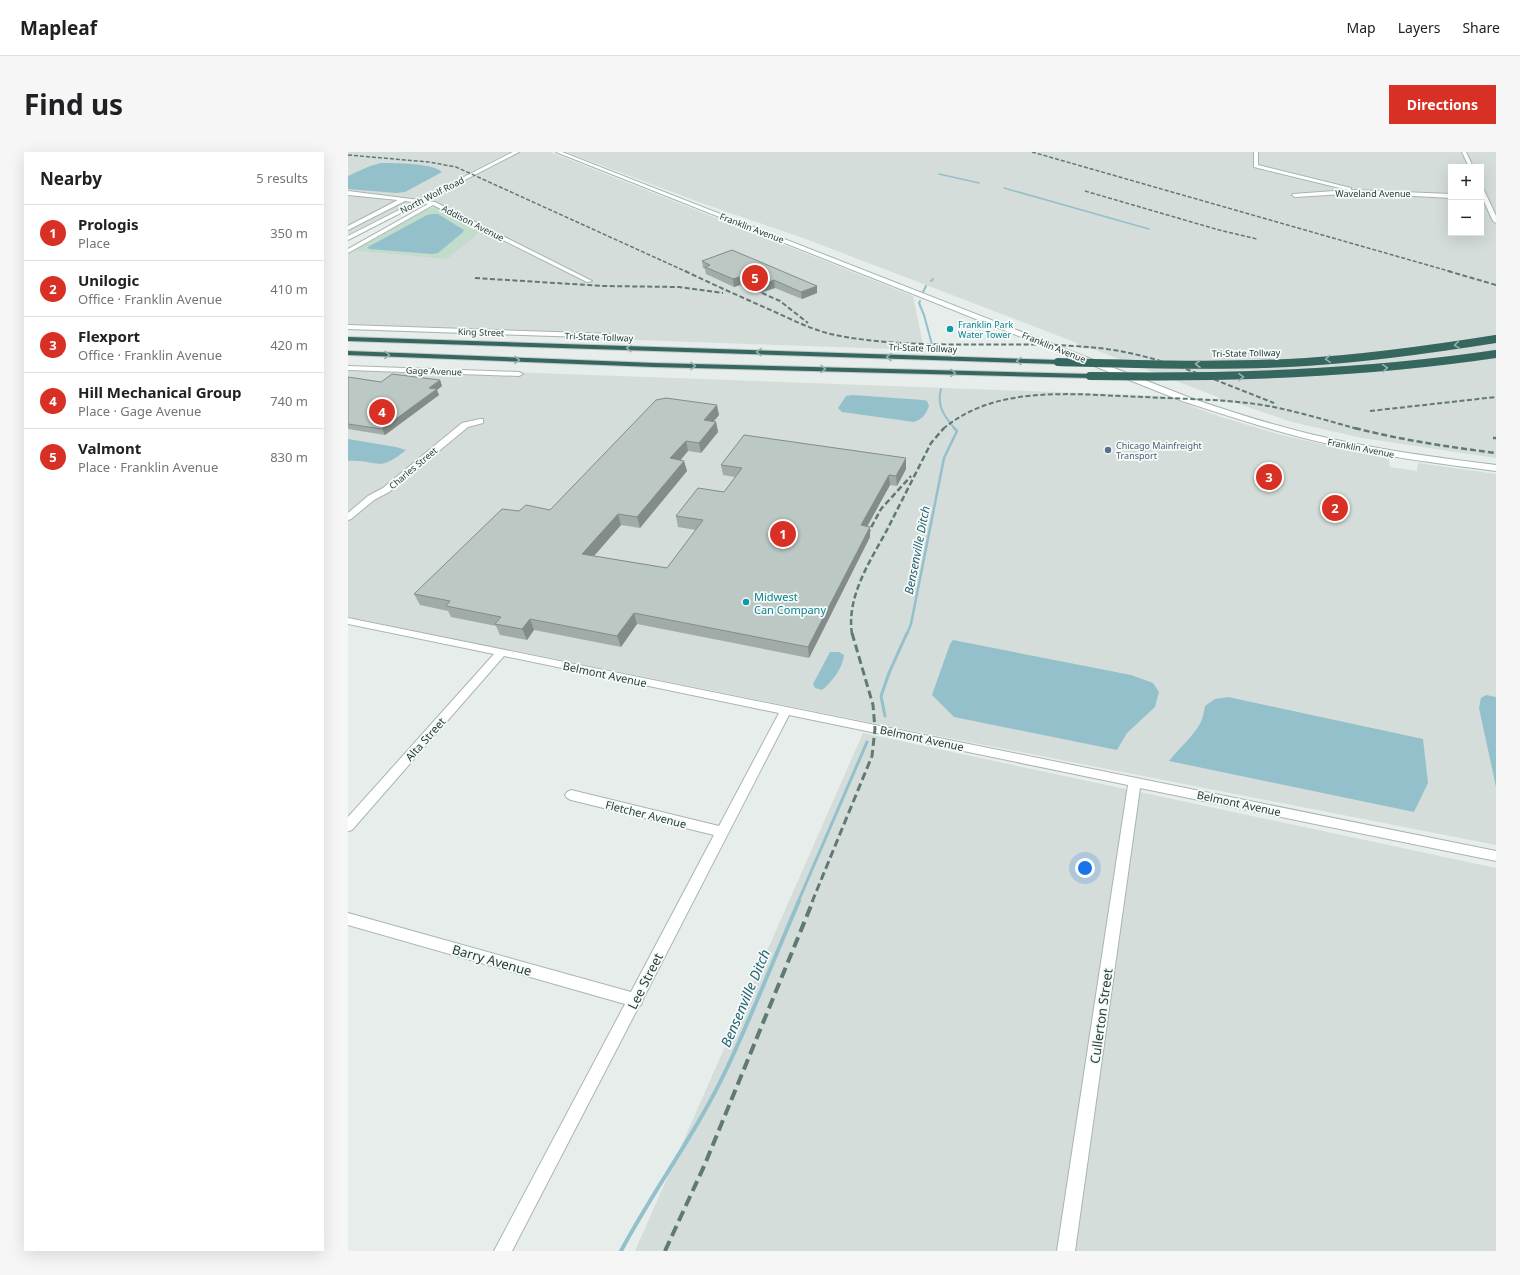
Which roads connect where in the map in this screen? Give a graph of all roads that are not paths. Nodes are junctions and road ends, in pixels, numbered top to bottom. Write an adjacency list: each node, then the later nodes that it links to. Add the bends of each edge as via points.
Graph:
1 (516, 152): 12 (main road, North Wolf Road)
2 (558, 152): 28 (main road, Franklin Avenue, via 1185,399 1251,421 1311,437 1395,454)
3 (1256, 152): 6 (street, via 1256,166)
4 (1464, 152): 5 (street)
5 (1470, 164)
6 (1360, 191): 8 (street, Waveland Avenue); 9 (street, Waveland Avenue)
7 (348, 193): 10 (street, Addison Avenue)
8 (1295, 195)
9 (1448, 196)
10 (405, 199): 12 (street, Addison Avenue); 15 (street)
11 (1486, 199): 14 (street)
12 (421, 201): 13 (street, Addison Avenue); 16 (main road, North Wolf Road)
13 (433, 203): 17 (street); 18 (street, Addison Avenue)
14 (1496, 220)
15 (348, 228)
16 (348, 238)
17 (348, 251)
18 (588, 281)
19 (348, 327): 20 (street, King Street)
20 (615, 336)
21 (348, 339): 22 (highway, Tri-State Tollway, one-way to 21, bridge, via 1431,350 1280,363 1152,364)
22 (1496, 339)
23 (348, 353): 24 (highway, one-way to 24, bridge, via 654,365 1182,378 1347,372)
24 (1496, 354)
25 (348, 368): 26 (street, Gage Avenue)
26 (519, 374)
27 (480, 421): 29 (street, Charles Street, via 465,425 386,490 371,498)
28 (1496, 468)
29 (348, 517)
30 (348, 621): 31 (street, Belmont Avenue)
31 (502, 653): 32 (street, Belmont Avenue); 35 (street, Alta Street)
32 (786, 711): 33 (street, Belmont Avenue); 36 (street, Lee Street)
33 (1135, 782): 37 (street, Belmont Avenue); 41 (street, Cullerton Street)
34 (571, 795): 36 (street, Fletcher Avenue)
35 (348, 826)
36 (722, 832): 39 (street, Lee Street)
37 (1496, 856)
38 (348, 919): 39 (street, Barry Avenue)
39 (636, 1000): 40 (street, Lee Street)
40 (503, 1251)
41 (1066, 1251)

